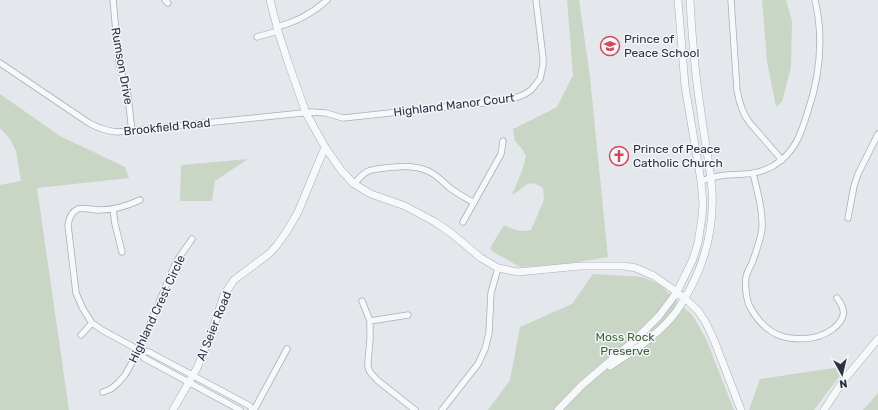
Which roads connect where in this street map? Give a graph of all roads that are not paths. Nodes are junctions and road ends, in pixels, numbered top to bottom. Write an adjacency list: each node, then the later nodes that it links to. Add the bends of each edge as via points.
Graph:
1 (113, 0): 13 (street, Rumson Drive, via 119,63 128,96)
2 (270, 0): 9 (street)
3 (327, 0): 9 (street, via 310,13)
4 (536, 0): 12 (street, Highland Manor Court, via 543,65 540,79 525,94 483,103 343,118 319,112)
5 (678, 0): 22 (street, via 685,86)
6 (690, 0): 21 (street, via 696,81)
7 (731, 0): 19 (street, via 740,106 749,122)
8 (815, 0): 19 (street, via 820,45 815,90 801,134 793,149)
9 (278, 29): 10 (street); 12 (street)
10 (257, 37)
11 (0, 63): 13 (street, Brookfield Road, via 89,123 108,131)
12 (306, 113): 13 (street, Brookfield Road); 17 (street)
13 (132, 132)
14 (878, 134): 16 (street)
15 (503, 141): 25 (street, via 501,154)
16 (871, 147): 18 (street); 27 (street, via 854,186)
17 (325, 148): 23 (street); 45 (street, Al Seier Road, via 298,212 287,231 270,253 234,280 224,295)
18 (878, 150)
19 (782, 160): 20 (street)
20 (753, 174): 21 (street); 34 (street, via 762,212 762,229 746,276 749,306 766,328 788,338 804,339 817,337 840,323 844,313)
21 (711, 178): 22 (street); 33 (street, via 710,231 705,254)
22 (701, 181): 32 (street, via 701,230 693,259)
23 (354, 184): 25 (street, via 364,172 373,169 414,167 433,173 451,189); 31 (street, via 436,222 481,258)
24 (140, 200): 26 (street)
25 (474, 203): 28 (street)
26 (113, 209): 30 (street); 38 (street, via 80,208 71,215 68,225 76,293)
27 (848, 218)
28 (463, 222)
29 (192, 239): 42 (street, Highland Crest Circle, via 176,262)
30 (122, 252)
31 (498, 268): 32 (street, via 518,272 580,266 624,266 654,276); 55 (street, via 491,293 489,333 485,349 478,364)
32 (677, 292): 33 (street); 47 (street, via 635,340)
33 (685, 298): 47 (street, via 672,317 650,338); 57 (street, via 705,321)
34 (837, 298)
35 (362, 301): 37 (street)
36 (408, 315): 37 (street)
37 (370, 321): 54 (street, via 370,372 376,380)
38 (92, 323): 39 (street); 42 (street)
39 (81, 335)
40 (878, 339): 58 (street, via 843,381)
41 (287, 349): 53 (street)
42 (139, 350): 43 (street, via 150,352); 44 (street, via 144,358); 48 (street, Highland Crest Circle, via 118,383)
43 (166, 361): 44 (street); 45 (street)
44 (162, 368): 46 (street)
45 (194, 376): 46 (street, Al Seier Road); 49 (street)
46 (189, 383): 50 (street); 51 (street, Al Seier Road)
47 (582, 385): 56 (street)
48 (102, 392)
49 (224, 392): 50 (street); 53 (street)
50 (220, 400): 52 (street)
51 (172, 410)
52 (240, 410)
53 (253, 410)
54 (415, 410)
55 (442, 410)
56 (558, 410)
57 (741, 410)
58 (824, 410)

